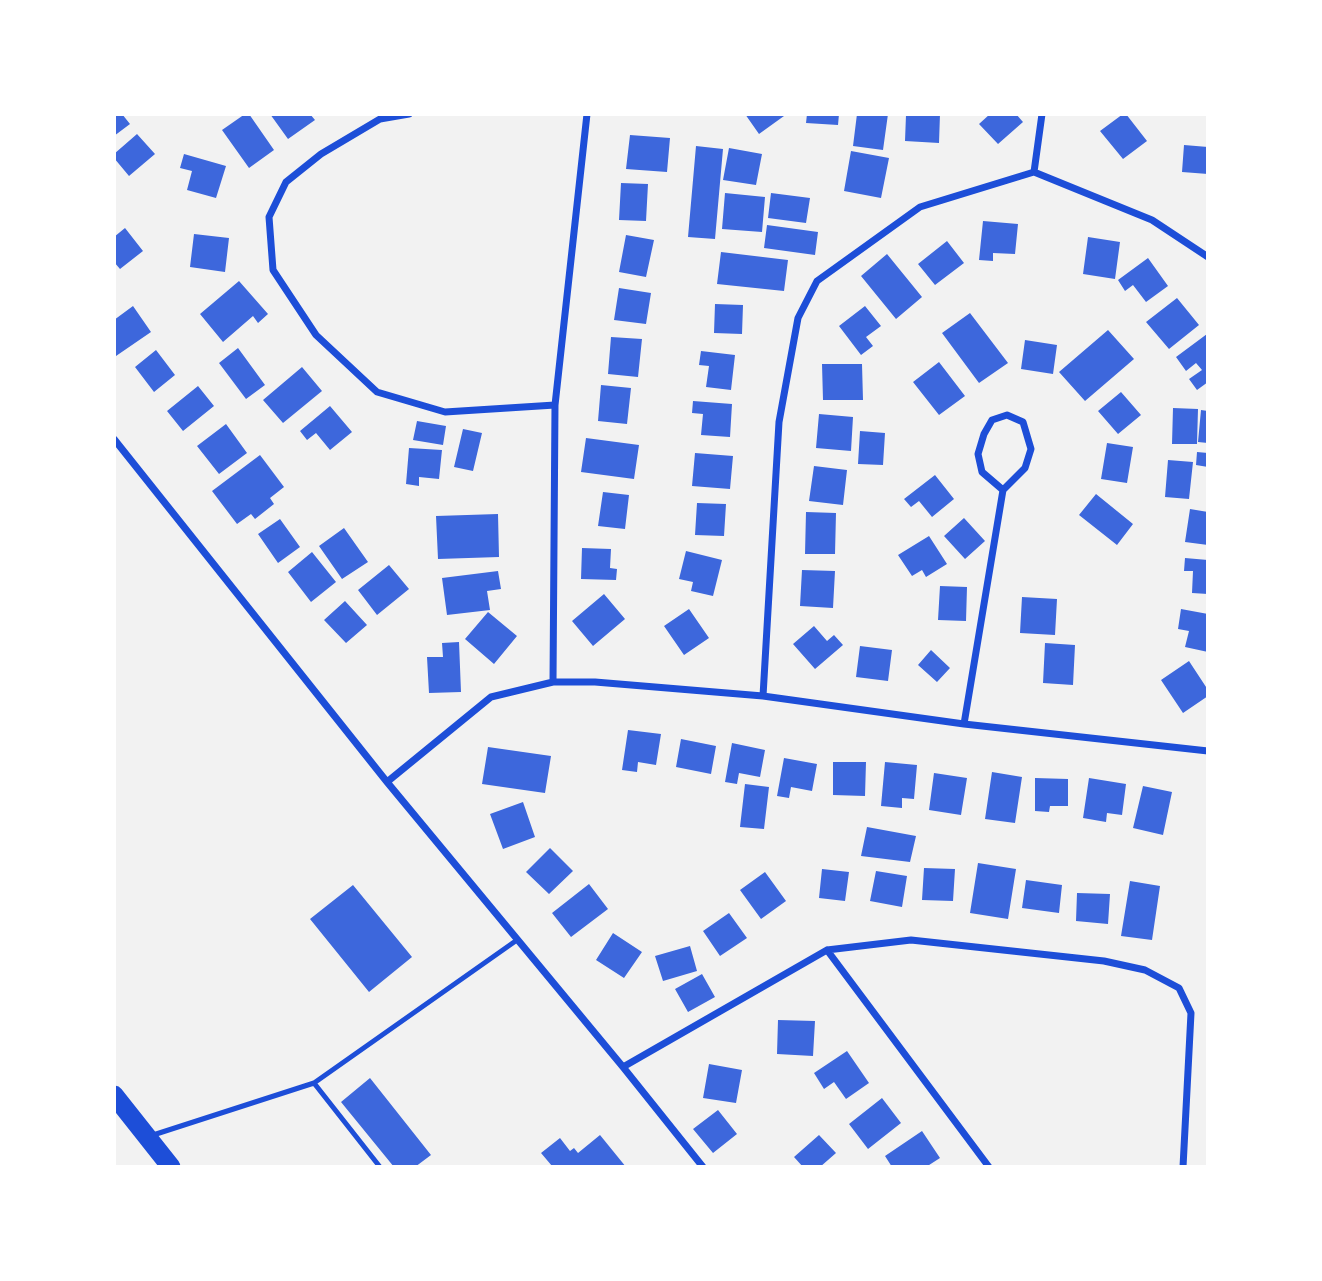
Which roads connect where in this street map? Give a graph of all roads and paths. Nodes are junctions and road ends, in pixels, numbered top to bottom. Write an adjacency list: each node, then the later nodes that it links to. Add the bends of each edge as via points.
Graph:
1 (409, 114): 6 (street, via 380,119 286,182 269,217 273,270 316,335 377,392 445,412)
2 (587, 114): 6 (street)
3 (1042, 114): 4 (street)
4 (1034, 172): 5 (street, via 1152,220); 10 (street, via 920,206 817,281 798,318 779,422)
5 (1208, 257)
6 (555, 405): 9 (street)
7 (114, 439): 13 (street)
8 (1003, 490): 8 (street, via 982,472 978,454 992,419 1007,415 1023,422 1031,449 1025,468); 11 (street)
9 (553, 682): 10 (street); 13 (street, via 491,697)
10 (763, 696): 11 (street)
11 (964, 724): 12 (street)
12 (1208, 751)
13 (387, 782): 14 (street)
14 (517, 940): 16 (street); 17 (lane)
15 (827, 950): 16 (street); 23 (street); 24 (street, via 911,940 1104,961 1145,970 1179,988 1191,1013)
16 (623, 1067): 22 (street)
17 (314, 1083): 19 (lane); 21 (lane)
18 (114, 1095): 19 (highway)
19 (147, 1137): 20 (highway)
20 (171, 1167)
21 (380, 1167)
22 (703, 1167)
23 (989, 1167)
24 (1183, 1167)

